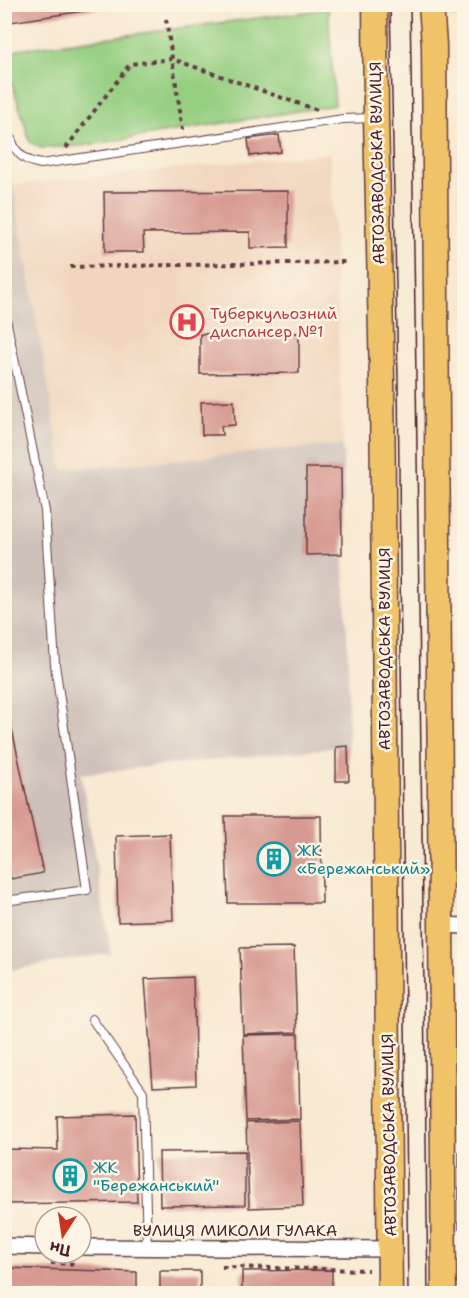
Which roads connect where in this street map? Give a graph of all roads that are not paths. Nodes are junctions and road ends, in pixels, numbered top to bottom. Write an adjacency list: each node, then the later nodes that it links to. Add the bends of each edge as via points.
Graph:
1 (375, 4): 5 (main road, АВТОЗАВОДСЬКА ВУЛИЦЯ)
2 (431, 5): 3 (street); 8 (main road)
3 (465, 8)
4 (4, 112): 5 (lane, via 15,148 29,162 41,164)
5 (376, 117): 14 (main road, АВТОЗАВОДСЬКА ВУЛИЦЯ)
6 (4, 309): 7 (lane, via 45,511 55,664 87,890)
7 (4, 901)
8 (453, 925): 16 (main road)
9 (92, 1019): 13 (lane, via 143,1092)
10 (4, 1246): 11 (street)
11 (33, 1247)
12 (93, 1247): 13 (street, ВУЛИЦЯ МИКОЛИ ГУЛАКА)
13 (147, 1248): 14 (street, ВУЛИЦЯ МИКОЛИ ГУЛАКА)
14 (390, 1249): 15 (main road, АВТОЗАВОДСЬКА ВУЛИЦЯ)
15 (390, 1293)
16 (444, 1293)

